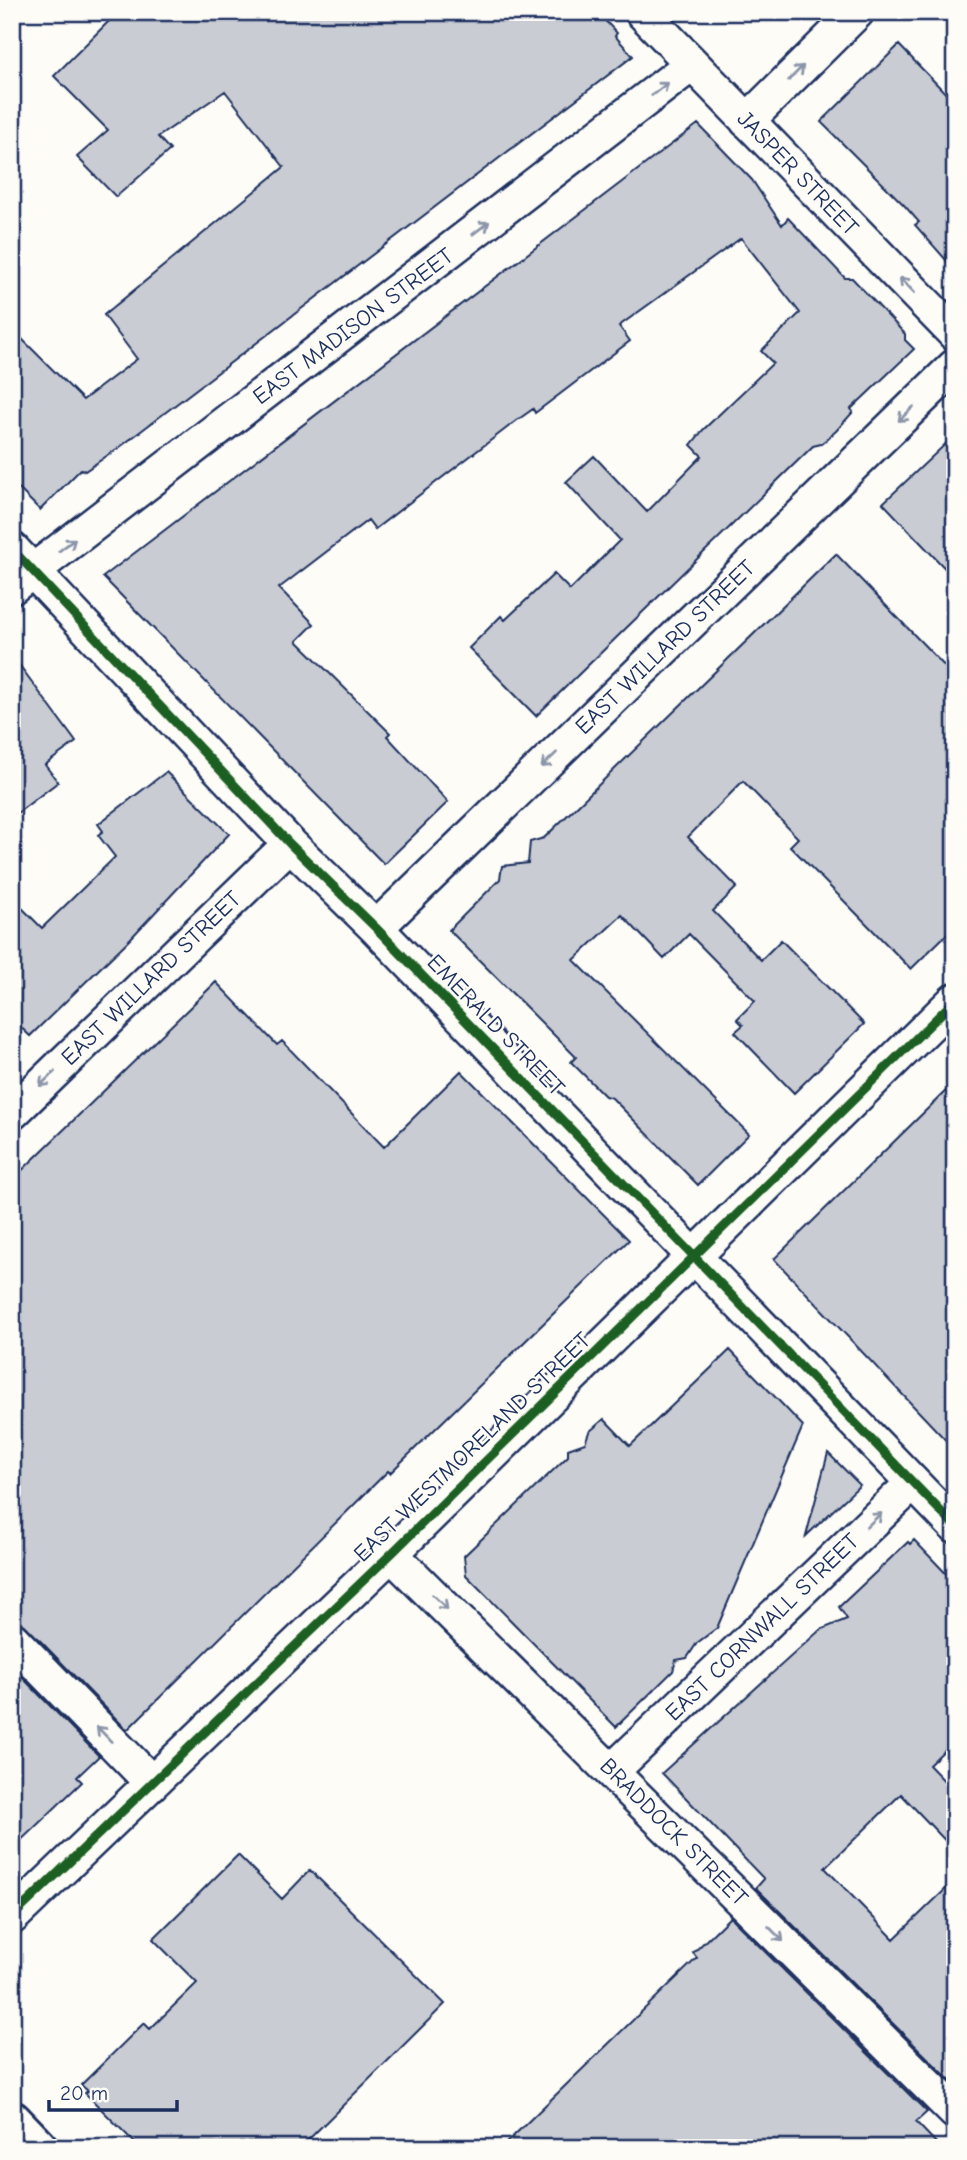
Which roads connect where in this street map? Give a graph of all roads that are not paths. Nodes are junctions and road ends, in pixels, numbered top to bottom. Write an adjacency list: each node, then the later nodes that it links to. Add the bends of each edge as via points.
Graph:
1 (642, 12): 3 (street, JASPER STREET)
2 (857, 12): 4 (street, one-way to 2)
3 (692, 64): 4 (street, JASPER STREET); 7 (street, EAST MADISON STREET, one-way to 3)
4 (747, 121): 5 (street, JASPER STREET, one-way to 4)
5 (955, 334)
6 (955, 366): 9 (street, EAST WILLARD STREET, one-way to 9)
7 (19, 569): 8 (street, EMERALD STREET)
8 (290, 844): 9 (street, EMERALD STREET); 11 (street, EAST WILLARD STREET, one-way to 11)
9 (376, 928): 12 (street, EMERALD STREET)
10 (955, 1000): 12 (street, EAST WESTMORELAND STREET)
11 (12, 1113)
12 (693, 1258): 13 (street, EMERALD STREET); 15 (street, EAST WESTMORELAND STREET)
13 (912, 1484): 14 (street, EMERALD STREET); 17 (street, EAST CORNWALL STREET, one-way to 13)
14 (955, 1526)
15 (391, 1554): 17 (street, BRADDOCK STREET, one-way to 17); 18 (street, EAST WESTMORELAND STREET)
16 (12, 1639): 18 (street, one-way to 16)
17 (612, 1771): 20 (street, BRADDOCK STREET, one-way to 20)
18 (151, 1783): 19 (street, EAST WESTMORELAND STREET)
19 (12, 1917)
20 (955, 2112)
21 (12, 2121): 22 (main road)
22 (38, 2148)

